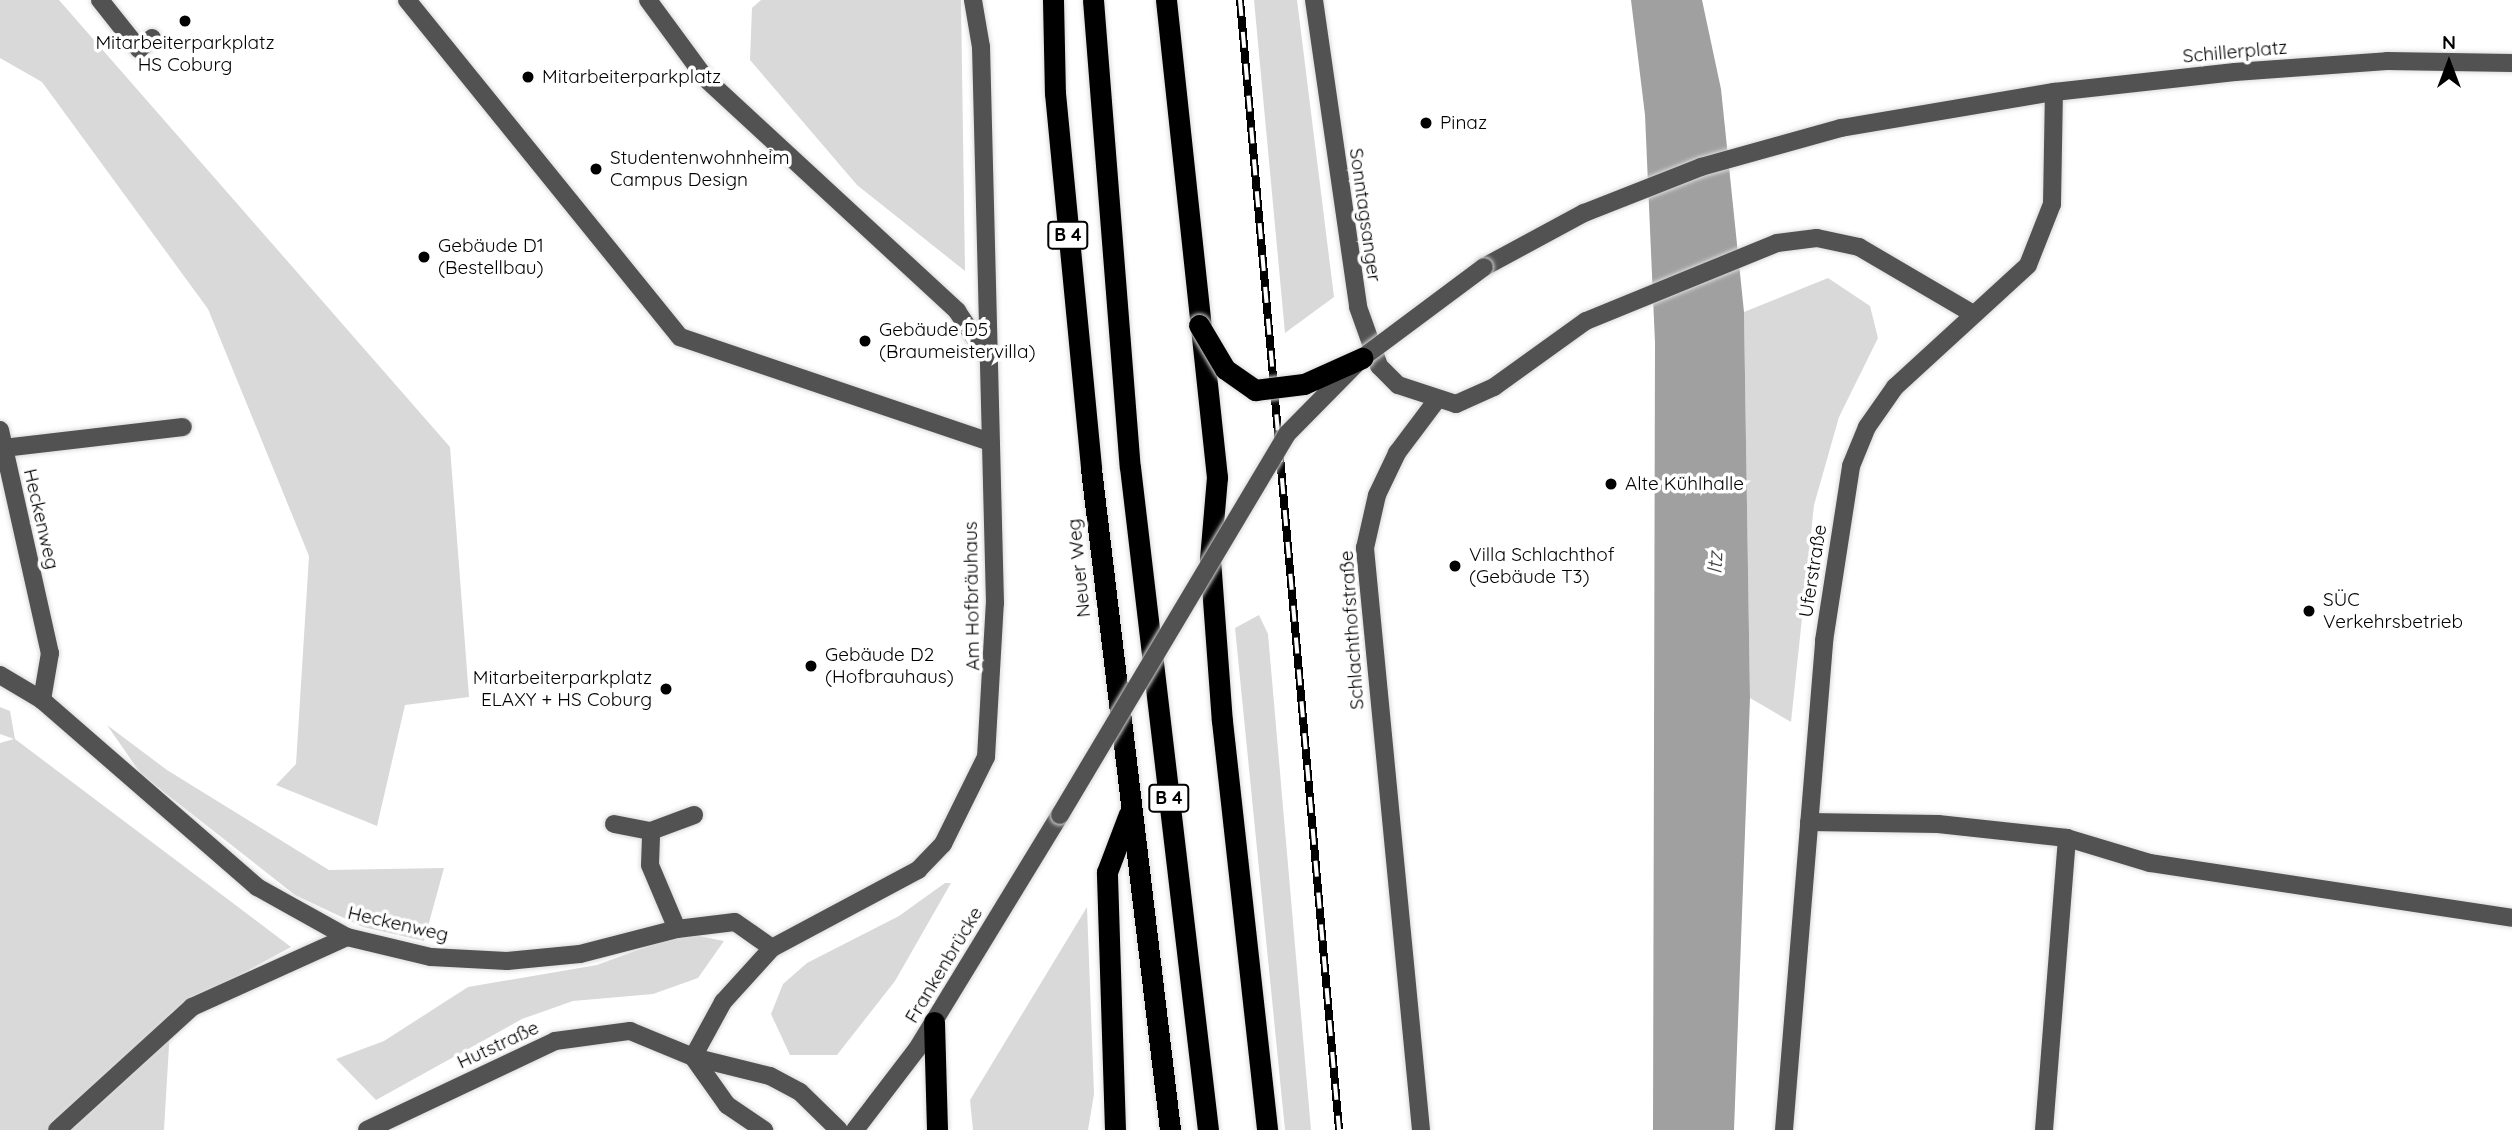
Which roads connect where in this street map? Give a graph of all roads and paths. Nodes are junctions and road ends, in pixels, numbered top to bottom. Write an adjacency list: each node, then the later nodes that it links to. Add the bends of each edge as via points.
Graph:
1 (100, 0): 9 (street, via 139,48)
2 (407, 0): 20 (street, via 680,337)
3 (648, 0): 15 (street, via 706,79 957,311)
4 (973, 0): 15 (street, Am Hofbräuhaus, via 981,47)
5 (1053, 0): 25 (highway, Neuer Weg / B 4, via 1060,149)
6 (1093, 0): 45 (highway, B 4, via 1130,467)
7 (1166, 0): 14 (highway)
8 (1314, 0): 17 (street, Sonntagsanger, via 1358,307 1379,366 1398,385)
9 (152, 38)
10 (2512, 63): 11 (street, Schillerplatz, via 2374,62)
11 (2054, 92): 12 (street, Schillerplatz); 13 (street, Uferstraße, via 2045,226 2028,265)
12 (1841, 128): 16 (street, Frankenbrücke, bridge, via 1701,167 1534,236)
13 (1970, 312): 17 (street, via 1859,247 1817,237 1777,243 1586,321 1494,387 1456,404); 27 (street, Uferstraße, via 1895,387 1867,427 1851,466 1824,641)
14 (1199, 325): 16 (highway, bridge, via 1225,369 1255,390 1304,384); 22 (highway, bridge, via 1217,477)
15 (988, 356): 20 (street, Am Hofbräuhaus)
16 (1362, 358): 22 (street, Frankenbrücke, bridge, via 1287,434)
17 (1436, 401): 47 (street, Schlachthofstraße, via 1382,485 1365,548)
18 (183, 427): 21 (street)
19 (0, 430): 21 (street, Heckenweg)
20 (990, 442): 34 (street, Am Hofbräuhaus, via 994,699 986,757 943,844 918,870)
21 (4, 448): 24 (street, Heckenweg, via 50,653)
22 (1210, 558): 35 (street, Frankenbrücke, bridge); 46 (highway)
23 (0, 675): 24 (street, Heckenweg)
24 (42, 700): 33 (street, Heckenweg, via 257,887)
25 (1130, 812): 43 (highway, via 1107,872); 44 (highway, Neuer Weg / B 4)
26 (694, 815): 29 (street)
27 (1809, 822): 30 (street, via 1938,824); 48 (street, Uferstraße)
28 (614, 824): 29 (street)
29 (651, 831): 32 (street, via 650,864)
30 (2067, 838): 31 (street, via 2150,863); 49 (street)
31 (2512, 918)
32 (677, 929): 33 (street, Heckenweg, via 580,954 507,961 430,957); 34 (street, Heckenweg, via 735,922)
33 (347, 937): 37 (street, via 192,1007)
34 (772, 948): 36 (street, Am Hofbräuhaus, via 723,1002)
35 (934, 1022): 41 (street, Frankenbrücke); 42 (highway)
36 (693, 1057): 38 (street, Hutstraße, via 630,1031 555,1041); 39 (street, via 727,1105); 40 (street, Hutstraße, via 770,1076 800,1092)
37 (57, 1130)
38 (368, 1130)
39 (764, 1130)
40 (839, 1130)
41 (855, 1130)
42 (937, 1130)
43 (1115, 1130)
44 (1170, 1130)
45 (1208, 1130)
46 (1267, 1130)
47 (1421, 1130)
48 (1784, 1130)
49 (2044, 1130)

